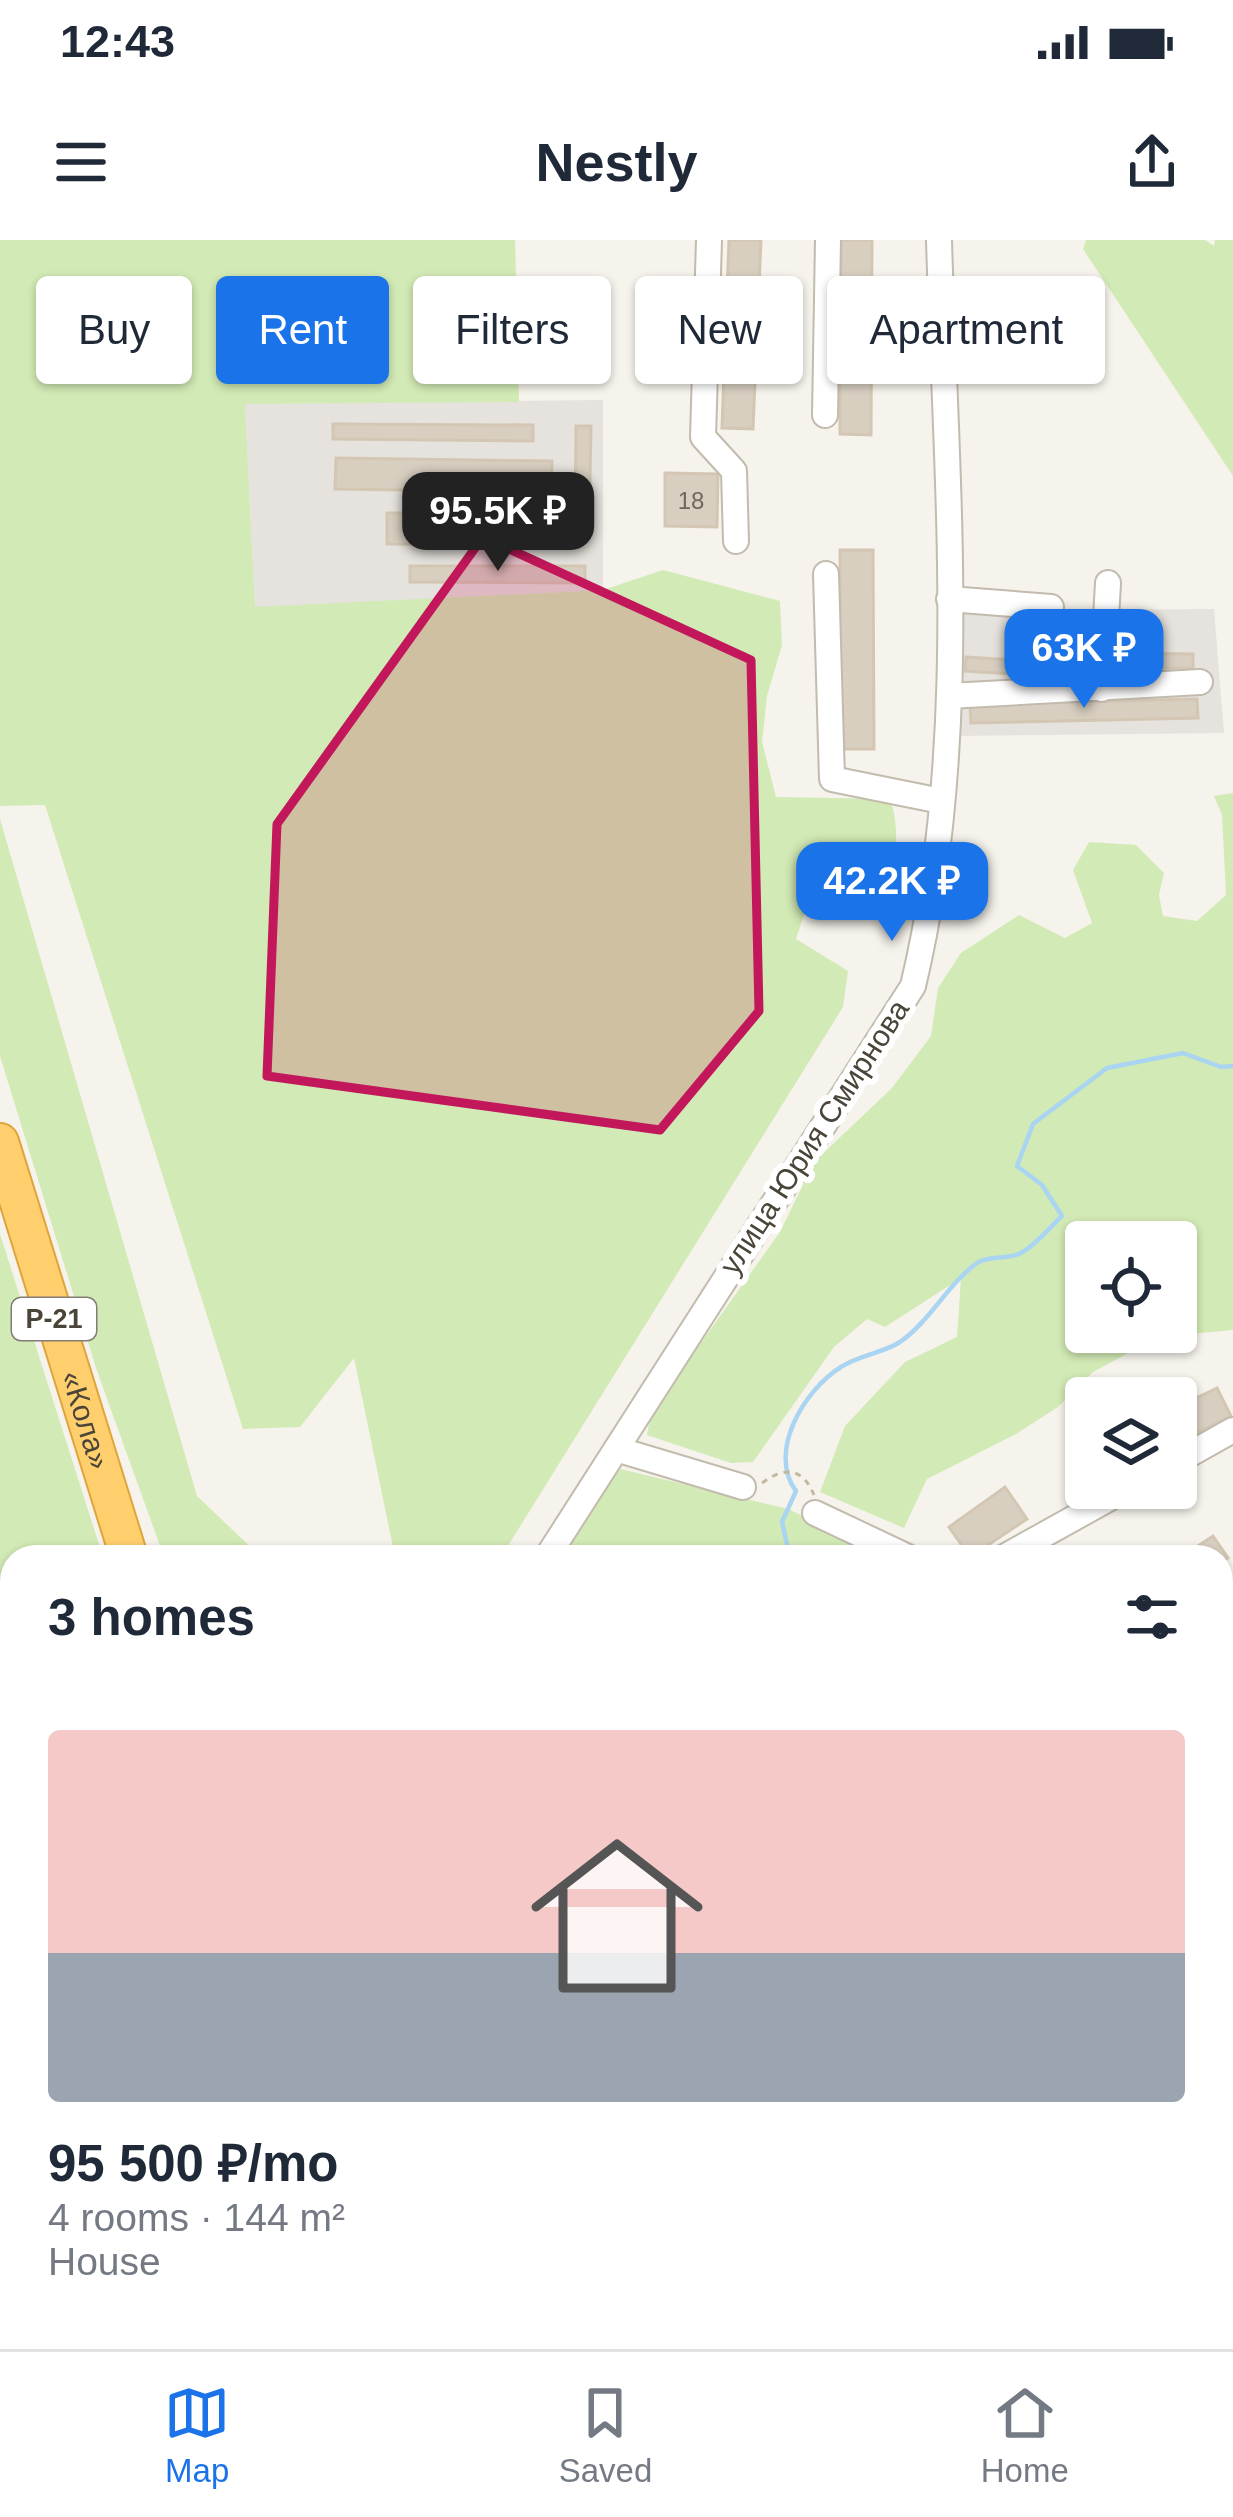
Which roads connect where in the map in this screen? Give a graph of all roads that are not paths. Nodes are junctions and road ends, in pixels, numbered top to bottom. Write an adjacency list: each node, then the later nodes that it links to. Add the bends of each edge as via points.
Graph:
1 (709, 240): 5 (street, via 703,437 734,471)
2 (827, 240): 4 (street)
3 (939, 240): 8 (street, улица Юрия Смирнова)
4 (825, 415)
5 (736, 541)
6 (826, 574): 13 (street, via 832,779)
7 (1108, 583): 11 (street)
8 (949, 599): 9 (street); 12 (street, улица Юрия Смирнова)
9 (1051, 607)
10 (1200, 682): 11 (street)
11 (1102, 689): 12 (street)
12 (949, 696): 13 (street, улица Юрия Смирнова)
13 (941, 801): 16 (street, улица Юрия Смирнова, via 913,986)
14 (0, 1142): 21 (highway, «Кола» / Р-21)
15 (1233, 1430): 17 (street)
16 (616, 1449): 18 (street); 22 (street, улица Юрия Смирнова)
17 (1197, 1450)
18 (743, 1487)
19 (1090, 1509): 24 (street)
20 (815, 1513): 23 (street)
21 (125, 1545)
22 (555, 1545)
23 (883, 1545)
24 (1026, 1545)

